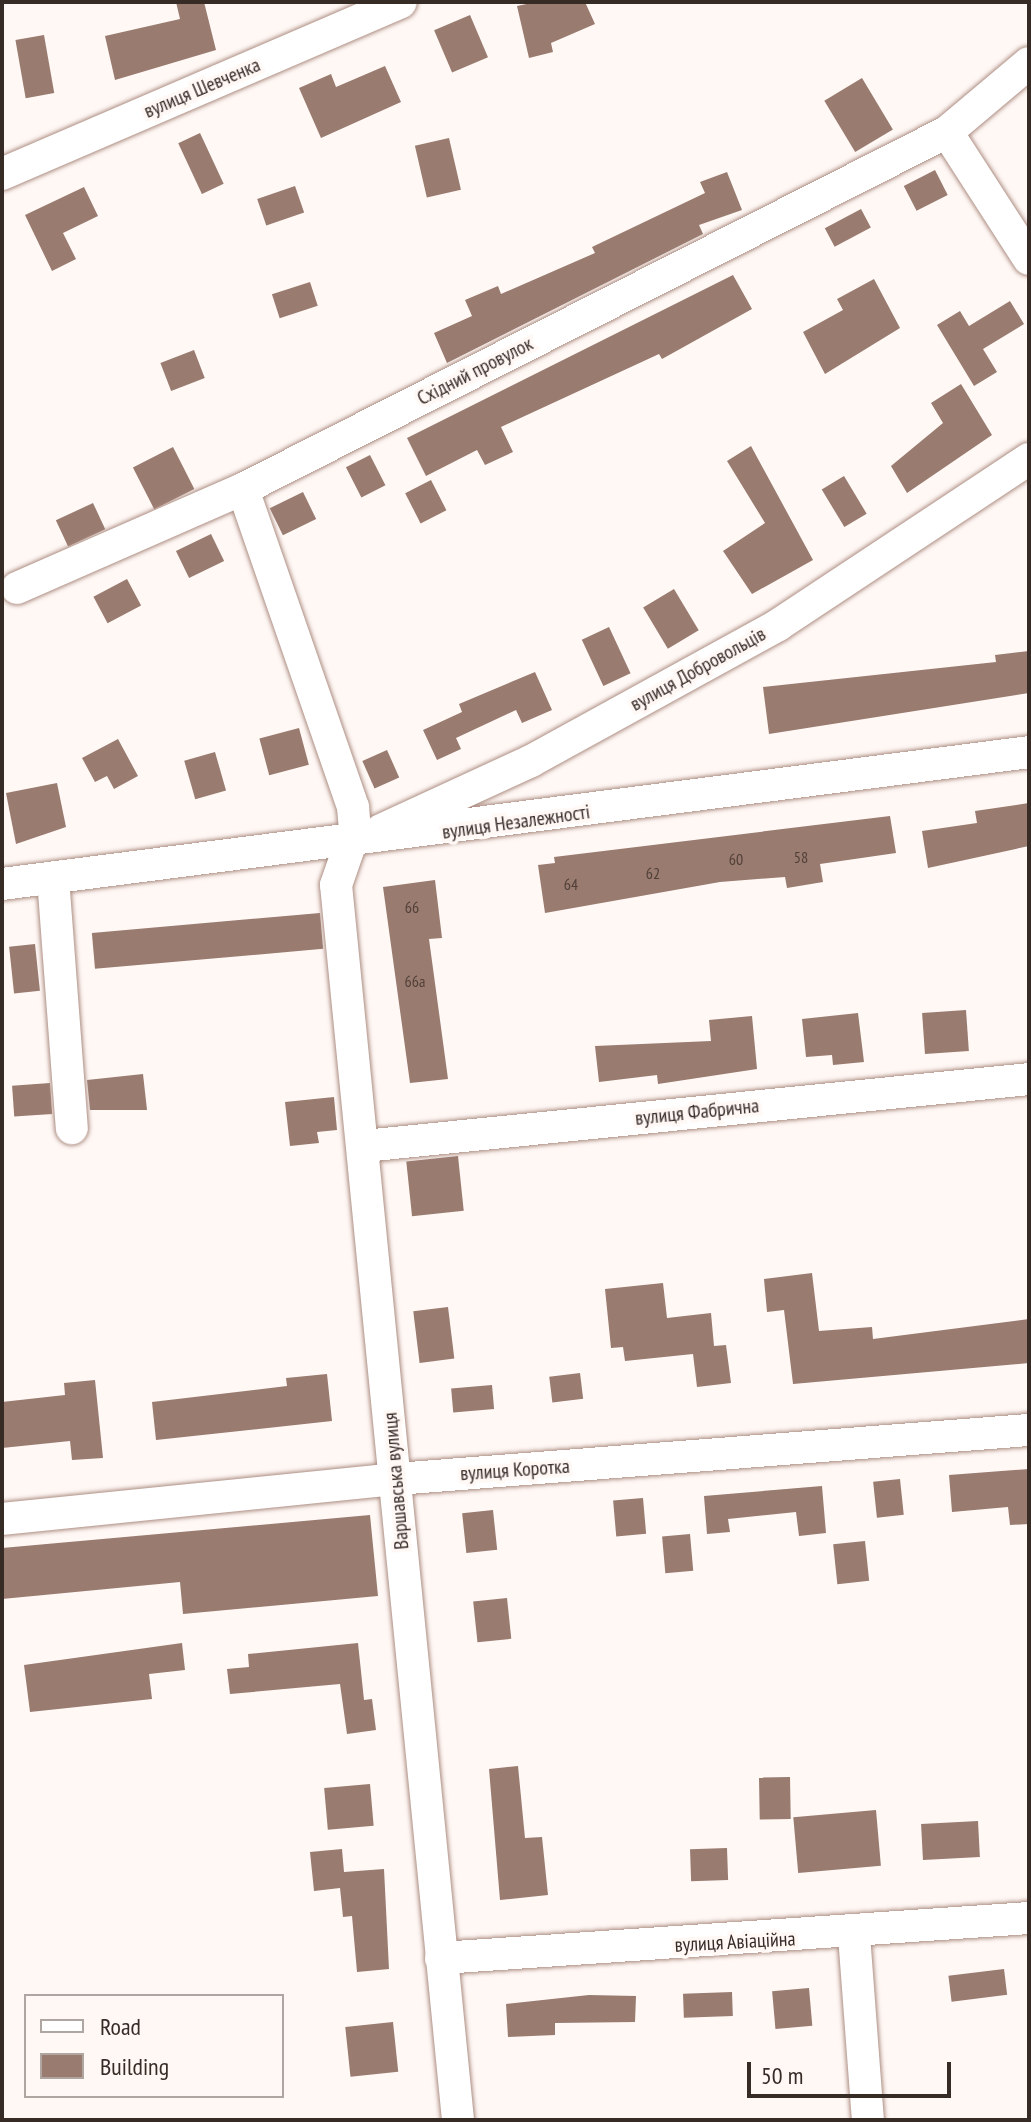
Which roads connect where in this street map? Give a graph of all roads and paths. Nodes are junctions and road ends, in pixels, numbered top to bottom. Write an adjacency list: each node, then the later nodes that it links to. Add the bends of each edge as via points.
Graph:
1 (401, 2): 4 (street, вулиця Шевченка)
2 (1029, 63): 3 (street, Східний провулок)
3 (947, 132): 5 (street); 7 (street, Східний провулок)
4 (2, 174)
5 (1029, 259)
6 (1029, 459): 10 (street, вулиця Добровольців, via 778,625 531,761)
7 (243, 489): 8 (street, Східний провулок); 10 (street, via 342,763 355,830)
8 (17, 588)
9 (1029, 752): 10 (street, вулиця Незалежності)
10 (349, 845): 11 (street, вулиця Незалежності); 15 (street, Варшавська вулиця, via 336,885)
11 (53, 878): 12 (street, вулиця Незалежності); 14 (street)
12 (2, 884)
13 (1029, 1079): 15 (street, вулиця Фабрична)
14 (72, 1128)
15 (364, 1146): 17 (street, Варшавська вулиця)
16 (1029, 1430): 17 (street, вулиця Коротка)
17 (396, 1479): 18 (street, вулиця Коротка); 21 (street, Варшавська вулиця)
18 (2, 1519)
19 (1029, 1918): 20 (street, вулиця Авіаційна)
20 (854, 1935): 21 (street, вулиця Авіаційна); 23 (street)
21 (441, 1958): 22 (street, Варшавська вулиця)
22 (458, 2120)
23 (868, 2120)

